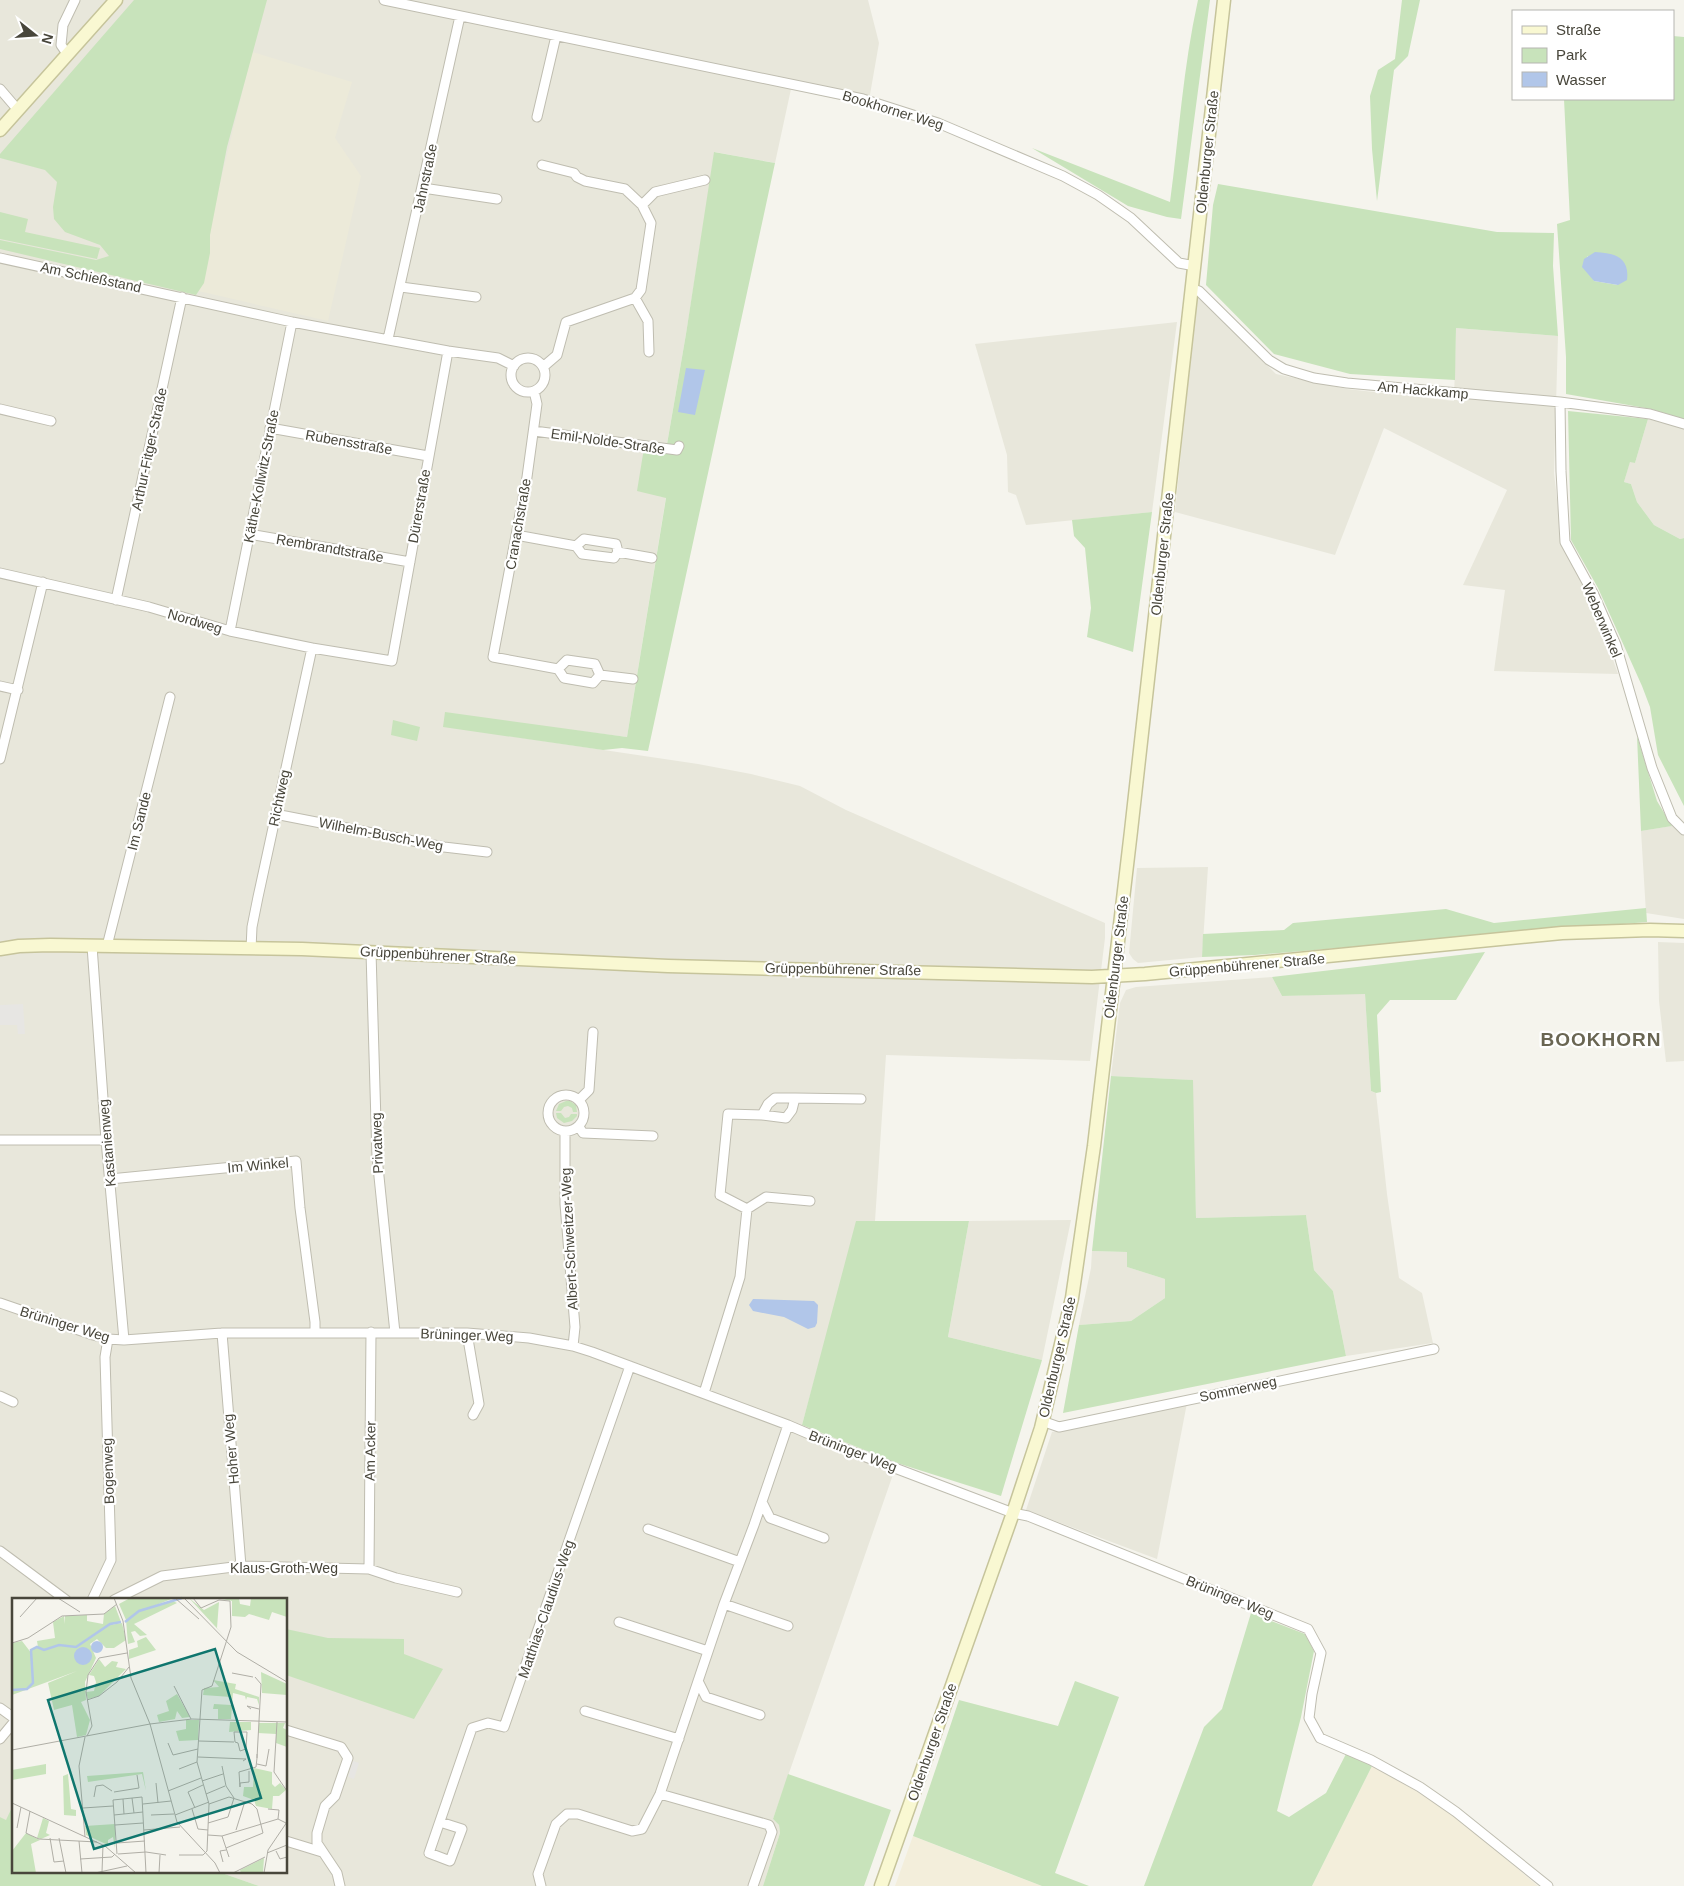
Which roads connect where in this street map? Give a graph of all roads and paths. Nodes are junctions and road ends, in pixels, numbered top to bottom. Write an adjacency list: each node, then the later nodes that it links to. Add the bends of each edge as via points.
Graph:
1 (75, 0): 7 (street, via 63,26 61,45)
2 (116, 0): 7 (street)
3 (384, 0): 5 (street, Bookhorner Weg)
4 (1224, 0): 18 (street, Oldenburger Straße)
5 (460, 16): 6 (street, Bookhorner Weg); 14 (street, Jahnstraße)
6 (556, 36): 10 (street); 18 (street, Bookhorner Weg, via 862,98 913,114 1064,176 1131,218 1179,263)
7 (68, 55): 9 (street)
8 (0, 89): 9 (street)
9 (18, 110): 11 (street)
10 (537, 118)
11 (0, 130)
12 (542, 165): 16 (street, via 574,173 585,181 625,190)
13 (705, 180): 16 (street, via 655,192)
14 (423, 188): 15 (street); 19 (street, Jahnstraße)
15 (497, 199)
16 (642, 205): 23 (street, via 651,223 641,290)
17 (0, 258): 21 (street, Am Schießstand)
18 (1195, 266): 20 (street, Oldenburger Straße)
19 (401, 286): 22 (street); 25 (street, Jahnstraße)
20 (1192, 288): 31 (street, Am Hackkamp, via 1199,291 1269,360 1284,369 1347,383); 67 (street, Oldenburger Straße)
21 (182, 297): 24 (street); 47 (street, Arthur-Fitger-Straße)
22 (476, 297)
23 (635, 298): 27 (street, via 648,321); 29 (street, via 566,322 557,354)
24 (292, 322): 25 (street); 35 (street, Käthe-Kollwitz-Straße)
25 (388, 340): 26 (street)
26 (448, 350): 28 (street, via 498,358); 38 (street, Dürerstraße)
27 (649, 352)
28 (514, 366): 29 (street, via 526,358 536,360); 30 (street, via 514,383 522,391)
29 (543, 367): 30 (street, via 543,384)
30 (534, 391): 36 (street, Cranachstraße)
31 (1560, 402): 34 (street, Am Hackkamp, via 1650,414); 59 (street, Weberwinkel, via 1565,542 1616,645 1652,768 1672,818)
32 (0, 409): 33 (street)
33 (52, 421)
34 (1684, 424)
35 (270, 428): 38 (street, Rubensstraße); 39 (street, Käthe-Kollwitz-Straße)
36 (534, 431): 37 (street, Emil-Nolde-Straße, via 677,450); 40 (street, Cranachstraße)
37 (679, 446)
38 (428, 456): 44 (street, Dürerstraße)
39 (249, 534): 44 (street, Rembrandtstraße); 48 (street, Käthe-Kollwitz-Straße)
40 (516, 535): 41 (street); 51 (street, Cranachstraße, via 493,657)
41 (576, 546): 42 (street, via 582,554 614,558); 42 (street, via 584,539 600,541 616,544)
42 (618, 552): 43 (street)
43 (652, 558)
44 (410, 562): 50 (street, Dürerstraße)
45 (0, 573): 46 (street, Nordweg)
46 (43, 582): 47 (street, Nordweg); 55 (street)
47 (116, 600): 48 (street, Nordweg)
48 (230, 630): 49 (street, Nordweg)
49 (312, 648): 50 (street, Nordweg); 58 (street, Richtweg)
50 (392, 661)
51 (558, 668): 52 (street, via 564,678 593,683); 52 (street, via 567,660 595,664)
52 (600, 675): 53 (street)
53 (634, 679)
54 (0, 686): 55 (street)
55 (18, 690): 57 (street)
56 (170, 697): 63 (street, Im Sande)
57 (0, 759)
58 (275, 814): 60 (street, Wilhelm-Busch-Weg, via 444,847); 64 (street, Richtweg, via 252,927)
59 (1684, 830)
60 (487, 852)
61 (1684, 931): 67 (street, Grüppenbührener Straße, via 1562,933)
62 (92, 946): 63 (street, Grüppenbührener Straße); 65 (street, Grüppenbührener Straße, via 42,945); 77 (street, Kastanienweg)
63 (107, 946): 64 (street, Grüppenbührener Straße)
64 (251, 948): 66 (street, Grüppenbührener Straße)
65 (0, 949)
66 (371, 952): 67 (street, Grüppenbührener Straße, via 658,965); 85 (street, Privatweg, via 378,1180)
67 (1114, 976): 96 (street, Oldenburger Straße, via 1072,1298)
68 (594, 1032): 71 (street, via 589,1090)
69 (795, 1098): 70 (street); 72 (street, via 774,1098); 72 (street, via 786,1118)
70 (861, 1099)
71 (580, 1100): 73 (street, via 585,1114); 74 (street, via 563,1094 550,1105 550,1122)
72 (762, 1115): 80 (street, via 728,1114 720,1196)
73 (579, 1127): 74 (street); 75 (street, via 583,1133)
74 (565, 1132): 89 (street, Albert-Schweitzer-Weg, via 565,1204 575,1327)
75 (653, 1136)
76 (0, 1140): 77 (street)
77 (106, 1140): 78 (street, Kastanienweg)
78 (110, 1179): 84 (street, Im Winkel, via 296,1161); 88 (street, Kastanienweg)
79 (810, 1201): 80 (street, via 766,1197)
80 (747, 1209): 92 (street, via 740,1277)
81 (0, 1303): 87 (street, Brüninger Weg)
82 (371, 1332): 84 (street, Brüninger Weg); 85 (street, Brüninger Weg); 107 (street, Am Acker)
83 (222, 1333): 84 (street, Brüninger Weg); 88 (street, Brüninger Weg); 106 (street, Hoher Weg)
84 (315, 1333)
85 (395, 1333): 86 (street, Brüninger Weg)
86 (467, 1333): 89 (street, Brüninger Weg, via 529,1338); 95 (street, via 479,1404)
87 (108, 1339): 88 (street, Brüninger Weg); 110 (street, Bogenweg, via 105,1357 111,1560)
88 (124, 1340)
89 (573, 1346): 91 (street, Brüninger Weg)
90 (1434, 1349): 96 (street, Sommerweg, via 1059,1427)
91 (630, 1366): 92 (street, Brüninger Weg); 128 (street, Matthias-Claudius-Weg, via 504,1726 488,1723 472,1728)
92 (704, 1393): 97 (street, Brüninger Weg)
93 (0, 1396): 94 (street)
94 (13, 1402)
95 (473, 1415)
96 (1042, 1421): 99 (street, Oldenburger Straße)
97 (788, 1425): 98 (street); 99 (street, Brüninger Weg)
98 (762, 1502): 100 (street); 101 (street)
99 (1013, 1513): 134 (street, Oldenburger Straße); 135 (street, Brüninger Weg, via 1028,1516 1308,1629 1321,1653 1309,1718 1320,1738 1371,1760 1420,1787)
100 (770, 1518): 101 (street); 103 (street)
101 (754, 1525): 105 (street)
102 (648, 1529): 105 (street)
103 (824, 1538)
104 (0, 1551): 109 (street)
105 (740, 1562): 112 (street)
106 (241, 1566): 107 (street, Klaus-Groth-Weg); 111 (street, Klaus-Groth-Weg, via 162,1576)
107 (368, 1569): 108 (street, Klaus-Groth-Weg)
108 (457, 1592)
109 (63, 1598)
110 (93, 1598)
111 (118, 1598)
112 (724, 1604): 114 (street); 115 (street)
113 (619, 1622): 115 (street)
114 (788, 1626)
115 (708, 1651): 116 (street)
116 (698, 1681): 117 (street); 118 (street)
117 (706, 1697): 118 (street); 121 (street)
118 (690, 1704): 126 (street)
119 (0, 1708): 122 (street)
120 (585, 1711): 126 (street)
121 (760, 1715)
122 (12, 1717)
123 (12, 1724): 125 (street)
124 (288, 1731): 130 (street, via 341,1748 348,1758 335,1796 325,1806 317,1833 317,1843)
125 (0, 1739)
126 (679, 1739): 127 (street)
127 (660, 1794): 132 (street, via 642,1829 632,1832 578,1814 567,1814 556,1824 538,1874); 133 (street, via 770,1825 772,1832)
128 (440, 1822): 128 (street, Matthias-Claudius-Weg, via 429,1853 450,1861 462,1829)
129 (288, 1842): 130 (street)
130 (322, 1852): 131 (street, via 337,1873)
131 (340, 1886)
132 (541, 1886)
133 (753, 1886)
134 (881, 1886)
135 (1548, 1886)

